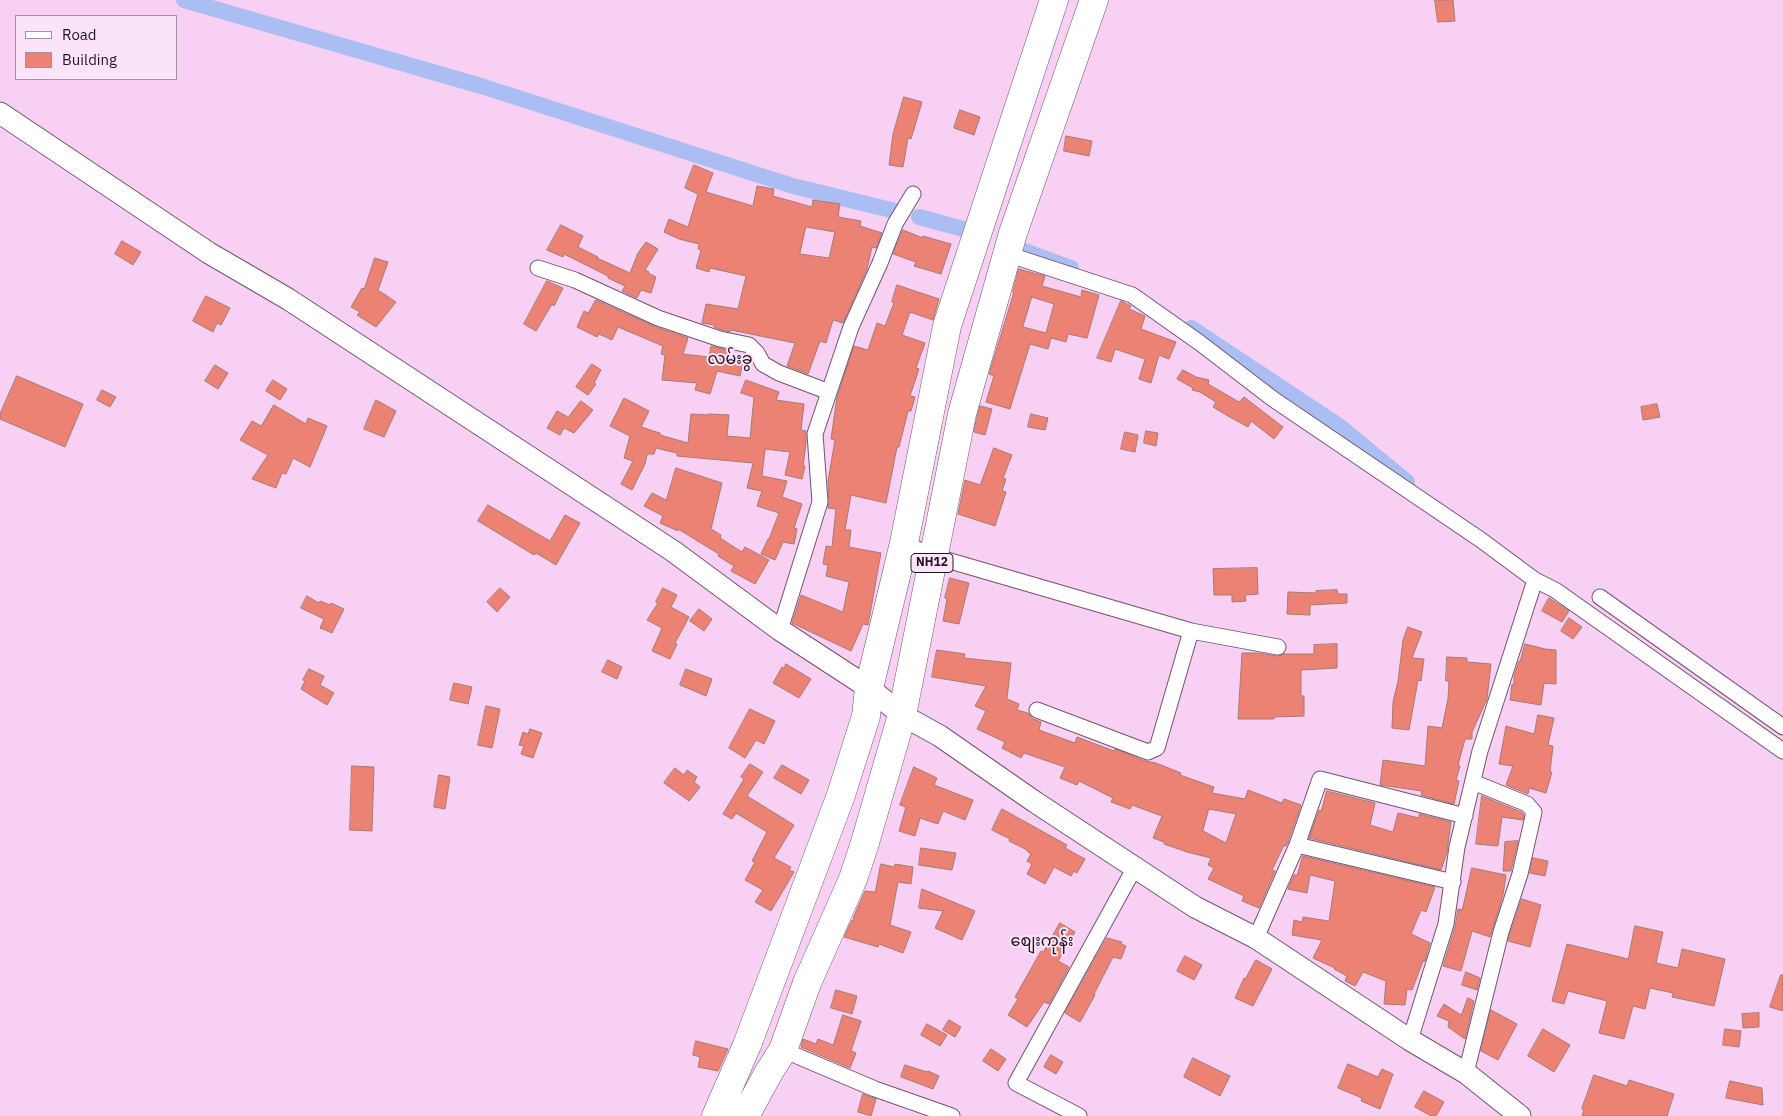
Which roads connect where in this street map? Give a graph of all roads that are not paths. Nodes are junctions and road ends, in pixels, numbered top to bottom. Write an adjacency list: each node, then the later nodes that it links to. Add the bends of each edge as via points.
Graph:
1 (1054, 0): 8 (highway, NH12, via 947,326)
2 (1094, 0): 5 (highway, NH12)
3 (0, 113): 12 (street, via 209,253 288,299 673,551)
4 (913, 194): 7 (street, via 895,224 851,327)
5 (1006, 261): 9 (highway, NH12, via 962,414); 10 (street, via 1014,256 1132,295 1273,399)
6 (538, 268): 7 (street, via 575,280 658,318 749,345 763,364)
7 (829, 392): 12 (street, via 815,434 820,502)
8 (904, 543): 9 (street); 15 (highway, NH12)
9 (933, 556): 13 (street); 17 (highway, NH12)
10 (1535, 580): 19 (street, via 1555,590); 20 (street)
11 (1600, 597): 18 (street)
12 (780, 630): 15 (street)
13 (1191, 631): 14 (street); 16 (street, via 1157,748 1148,752)
14 (1278, 646)
15 (869, 688): 17 (street); 29 (highway, NH12, via 866,716 841,795 747,1045)
16 (1037, 710)
17 (902, 715): 23 (street, via 940,736); 27 (highway, NH12, via 853,879 807,984)
18 (1783, 727)
19 (1783, 751)
20 (1473, 782): 21 (street); 28 (street, via 1527,804 1534,812)
21 (1465, 816): 22 (street, via 1320,779); 24 (street, via 1457,847)
22 (1297, 845): 24 (street); 25 (street)
23 (1135, 867): 25 (street, via 1195,906); 32 (street, via 1016,1083)
24 (1454, 882): 26 (street, via 1446,924)
25 (1256, 938): 26 (street)
26 (1410, 1040): 28 (street)
27 (783, 1050): 30 (highway, NH12); 31 (street, via 874,1089)
28 (1466, 1073): 33 (street)
29 (716, 1116)
30 (745, 1116)
31 (952, 1116)
32 (1078, 1116)
33 (1520, 1116)

